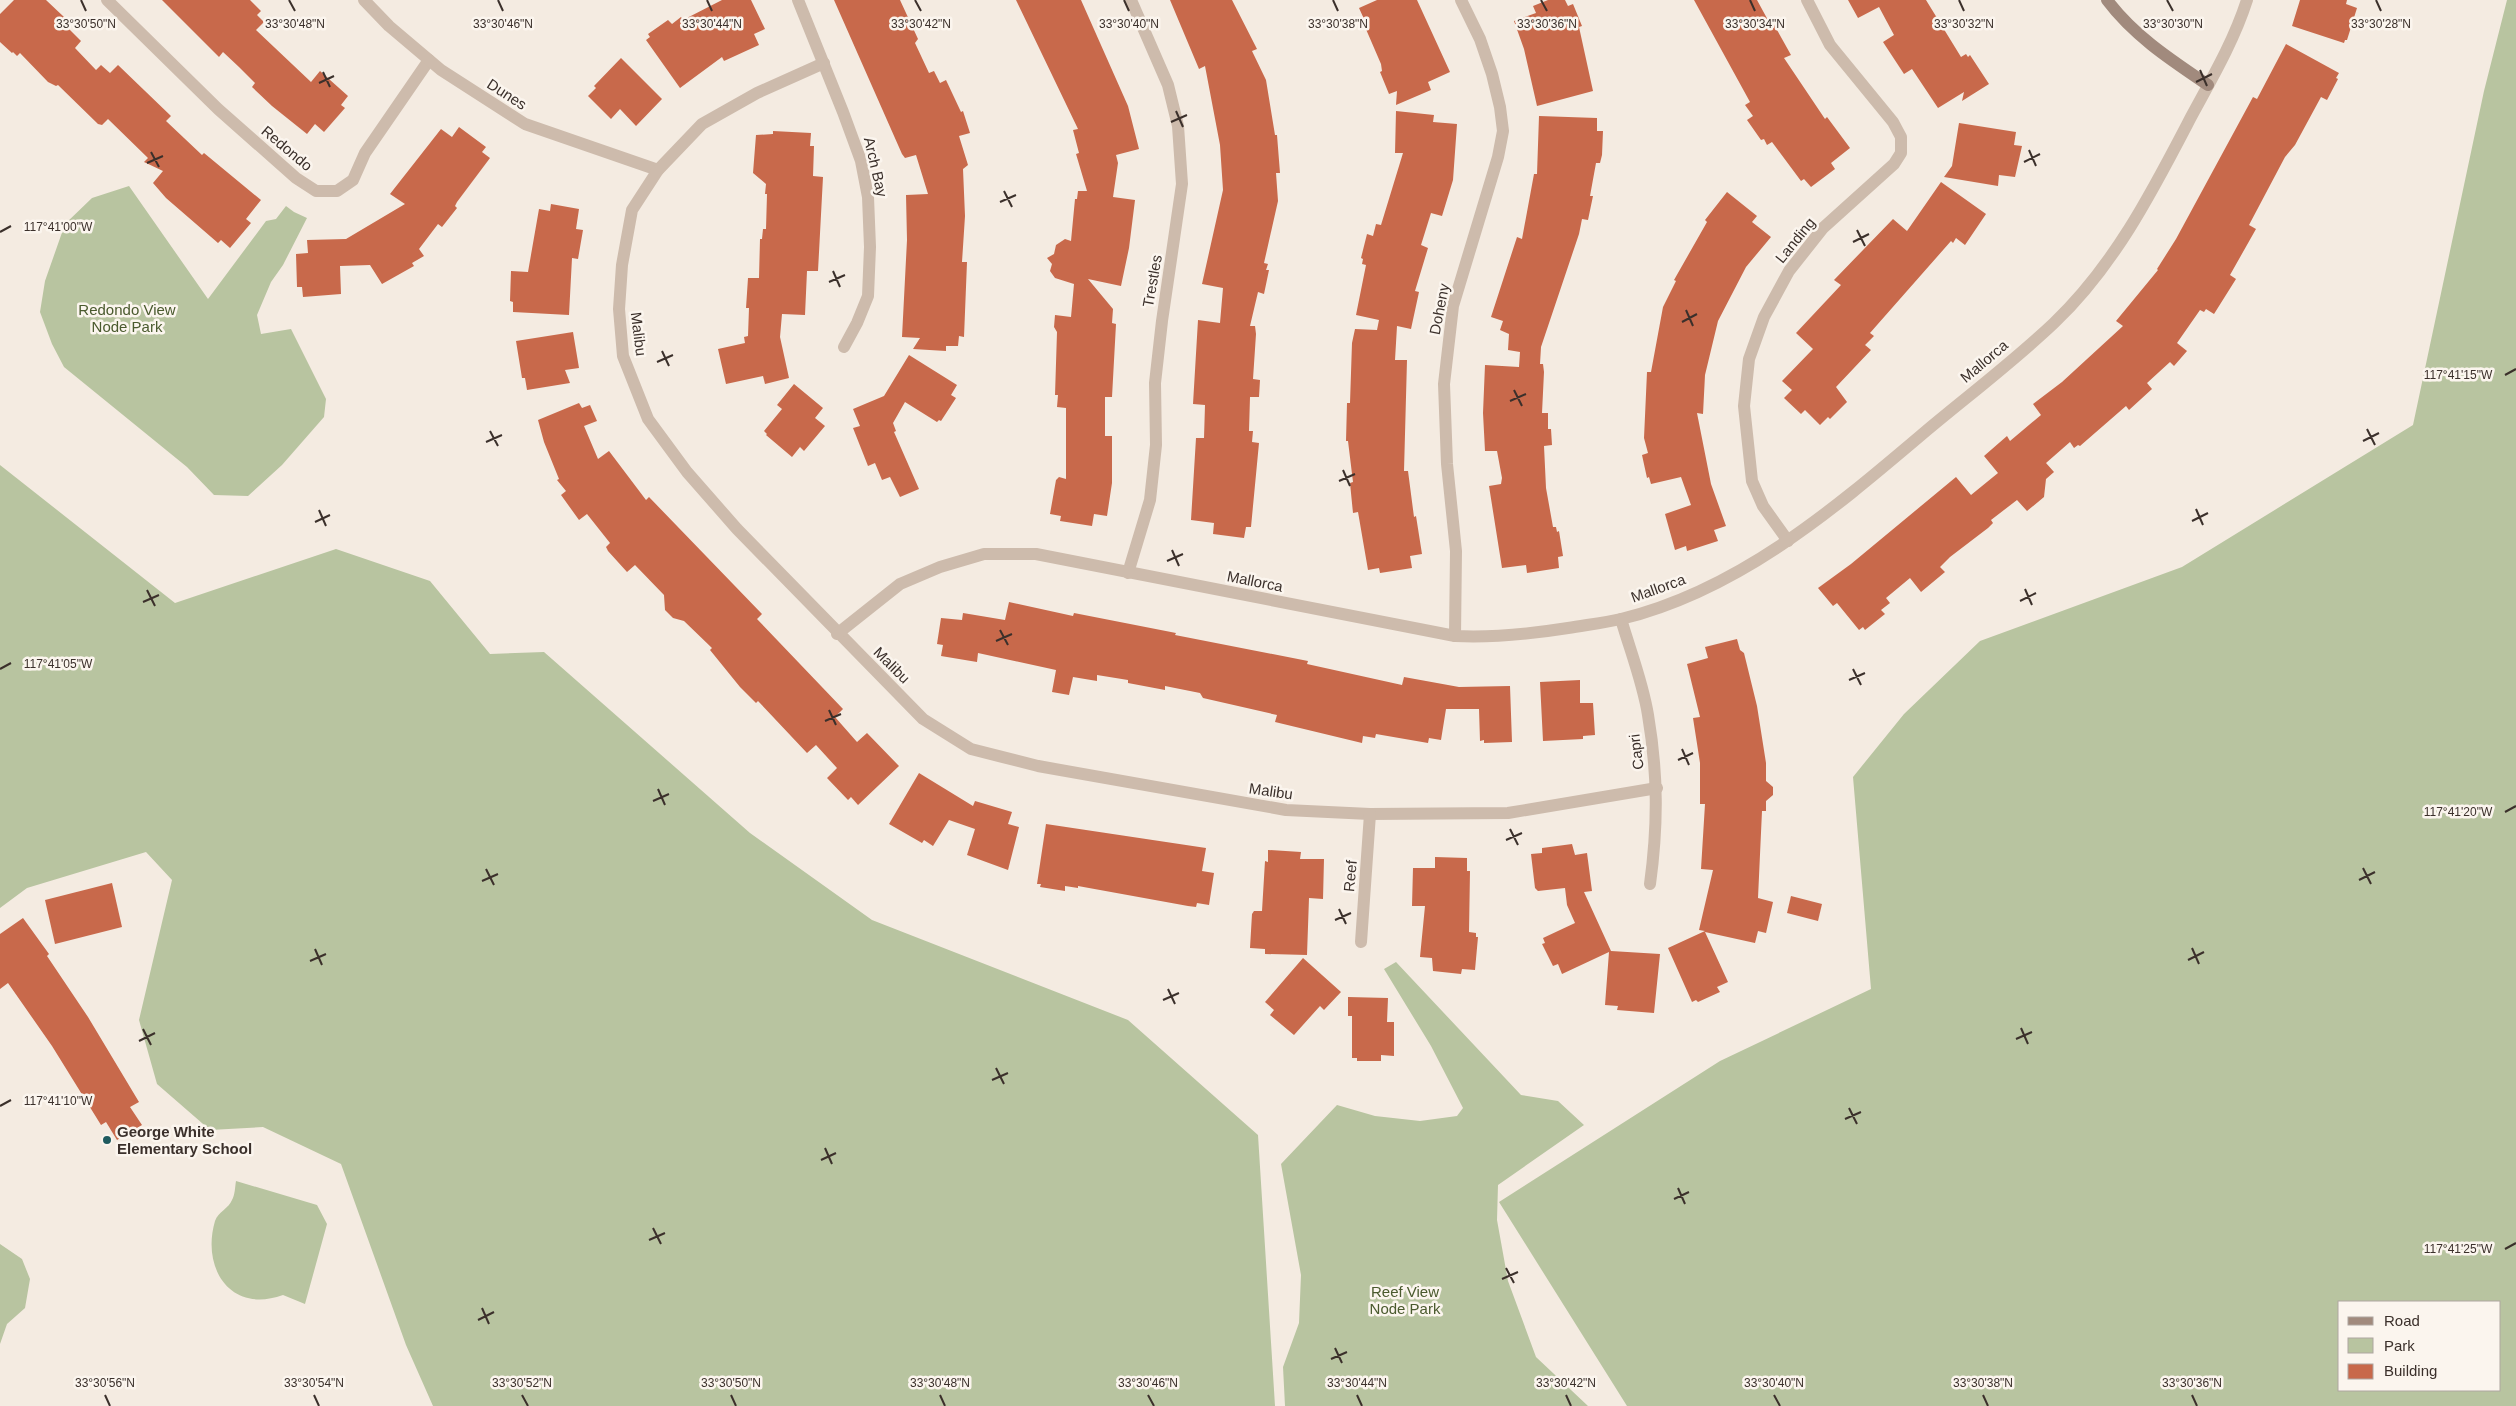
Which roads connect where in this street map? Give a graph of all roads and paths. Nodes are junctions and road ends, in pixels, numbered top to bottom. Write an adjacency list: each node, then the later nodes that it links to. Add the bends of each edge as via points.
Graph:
1 (106, 0): 9 (street, Redondo, via 218,109 296,178 316,191 337,191 353,180 365,153)
2 (364, 0): 9 (street, Dunes)
3 (798, 0): 10 (street, Arch Bay)
4 (1132, 0): 15 (street, Trestles, via 1168,86 1178,126 1182,184 1157,365 1156,445 1150,500)
5 (1461, 0): 18 (street, Doheny, via 1492,74 1503,131 1454,306 1444,384 1447,464 1456,551)
6 (1807, 0): 14 (street, Landing, via 1830,45 1892,122 1901,137 1901,153 1894,164 1824,228 1789,271 1764,317 1749,359 1744,406 1752,481 1763,506)
7 (2107, 0): 11 (street, via 2121,18 2157,50)
8 (2247, 0): 11 (street, Mallorca)
9 (429, 60): 12 (street, Dunes, via 525,124)
10 (824, 63): 12 (street, Malibu, via 757,93 702,124); 13 (street, Arch Bay, via 861,161 868,197 868,296)
11 (2208, 85): 14 (street, Mallorca, via 2133,226 2103,267 2055,322 1870,478)
12 (658, 170): 17 (street, Malibu, via 632,210 622,265 619,309 626,365 648,419 687,472 736,529)
13 (844, 347)
14 (1788, 541): 16 (street, Mallorca, via 1676,601)
15 (1128, 573): 17 (street, Mallorca, via 1036,554 984,554 940,567 900,584); 18 (street, Mallorca)
16 (1621, 619): 18 (street, Mallorca, via 1486,638); 19 (street, Capri, via 1648,714)
17 (837, 634): 20 (street, Malibu, via 923,719 971,749 1038,766 1286,810)
18 (1455, 636)
19 (1657, 788): 20 (street, Malibu, via 1508,813); 21 (street, Capri, via 1656,839)
20 (1370, 814): 22 (street, Reef)
21 (1650, 884)
22 (1361, 942)

